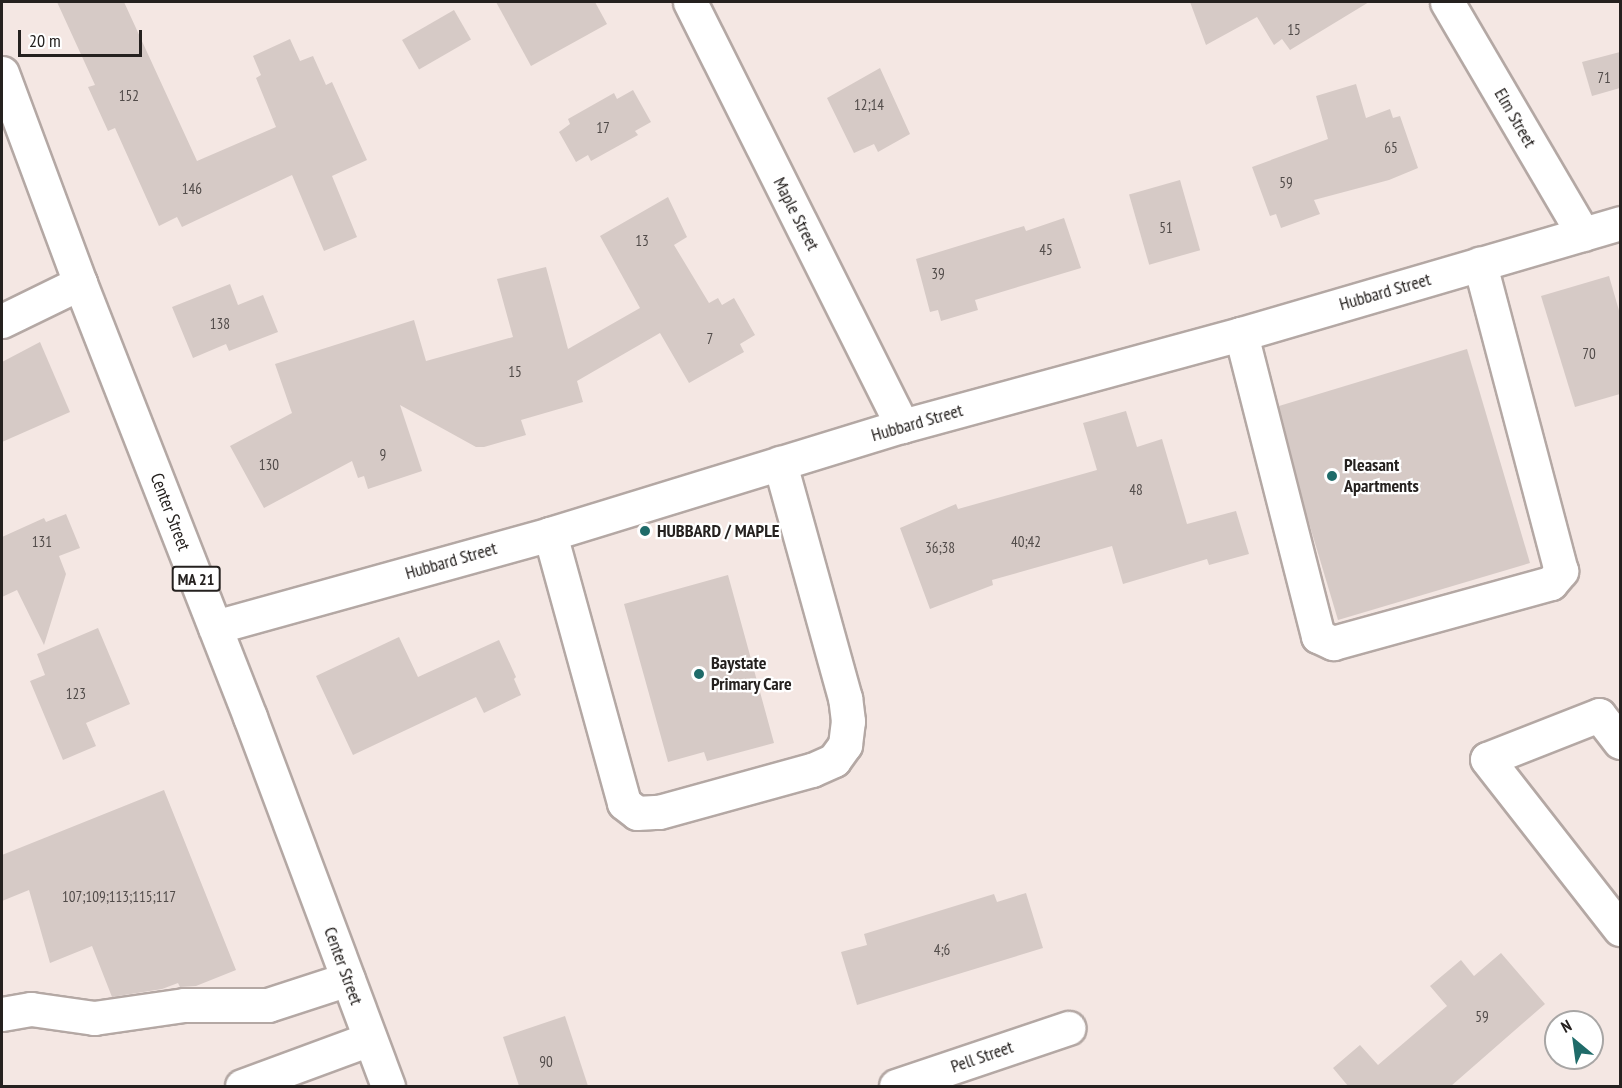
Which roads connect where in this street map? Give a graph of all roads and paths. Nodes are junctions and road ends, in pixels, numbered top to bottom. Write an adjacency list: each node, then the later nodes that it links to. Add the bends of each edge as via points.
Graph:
1 (690, 2): 10 (street, Maple Street)
2 (1447, 2): 5 (street, Elm Street)
3 (4, 87): 7 (street, Center Street / MA 21)
4 (1620, 223): 5 (street, Hubbard Street)
5 (1583, 234): 6 (street, Hubbard Street)
6 (1480, 264): 9 (street, Hubbard Street); 9 (street, via 1561,571 1551,583 1333,643 1318,636)
7 (80, 283): 8 (street); 13 (street, Center Street / MA 21)
8 (2, 321)
9 (1241, 334): 10 (street, Hubbard Street)
10 (902, 426): 11 (street, Hubbard Street)
11 (780, 464): 12 (street, Hubbard Street); 12 (street, via 848,722 845,745 834,760 812,770 659,812 638,813 624,803)
12 (550, 534): 13 (street, Hubbard Street)
13 (214, 627): 16 (street, Center Street / MA 21)
14 (1620, 742): 15 (street, via 1599,715 1487,759)
15 (1620, 928)
16 (348, 979): 17 (street, via 268,1005 184,1005 94,1018 31,1009); 19 (street, Center Street / MA 21)
17 (2, 1014)
18 (1068, 1028): 22 (street, Pell Street)
19 (370, 1039): 20 (street); 21 (street, Center Street / MA 21)
20 (242, 1086)
21 (388, 1086)
22 (896, 1086)

